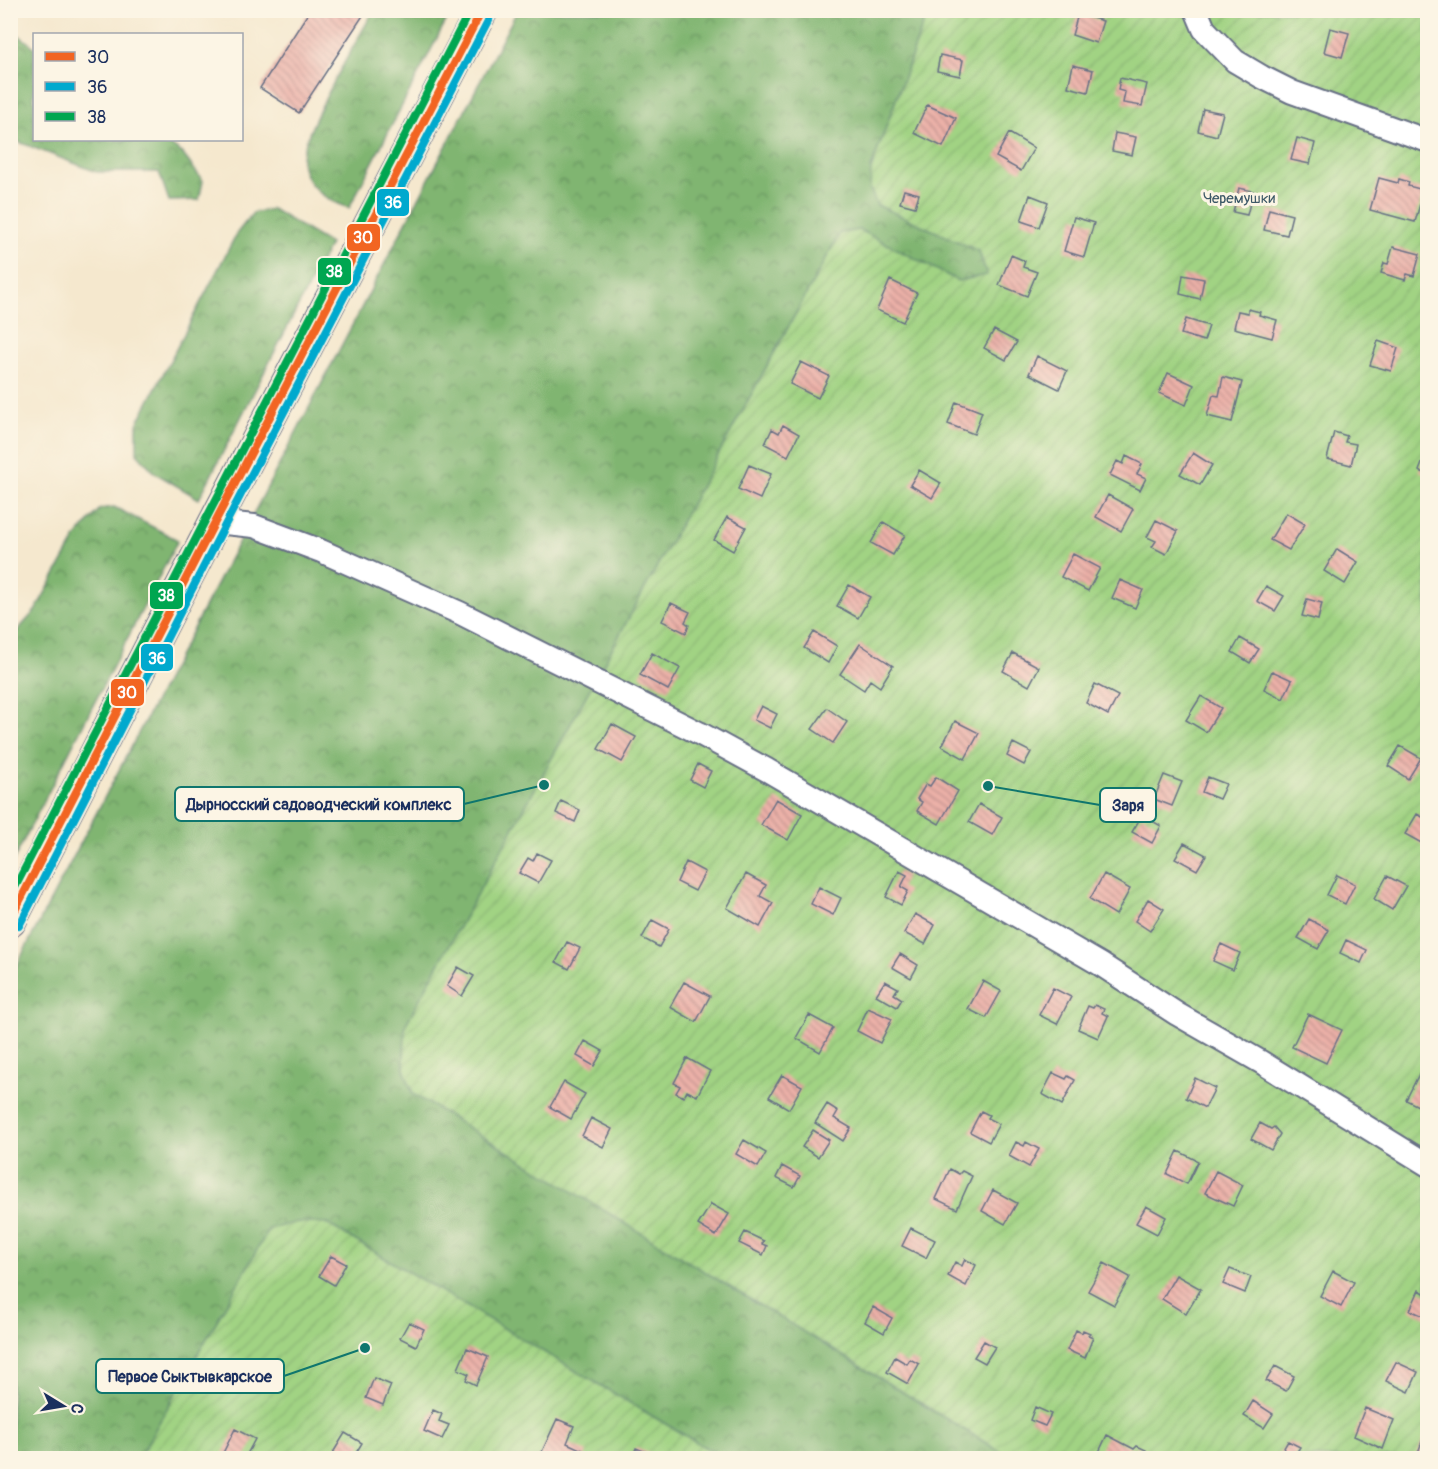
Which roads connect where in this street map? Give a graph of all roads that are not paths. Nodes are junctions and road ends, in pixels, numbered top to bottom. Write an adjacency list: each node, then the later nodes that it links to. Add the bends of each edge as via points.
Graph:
1 (482, 10): 4 (main road)
2 (1196, 10): 3 (street, via 1204,29 1234,62 1292,92)
3 (1428, 141)
4 (215, 522): 5 (main road); 6 (street, via 254,526 321,551 460,613 699,733 1100,964)
5 (10, 921)
6 (1428, 1165)

